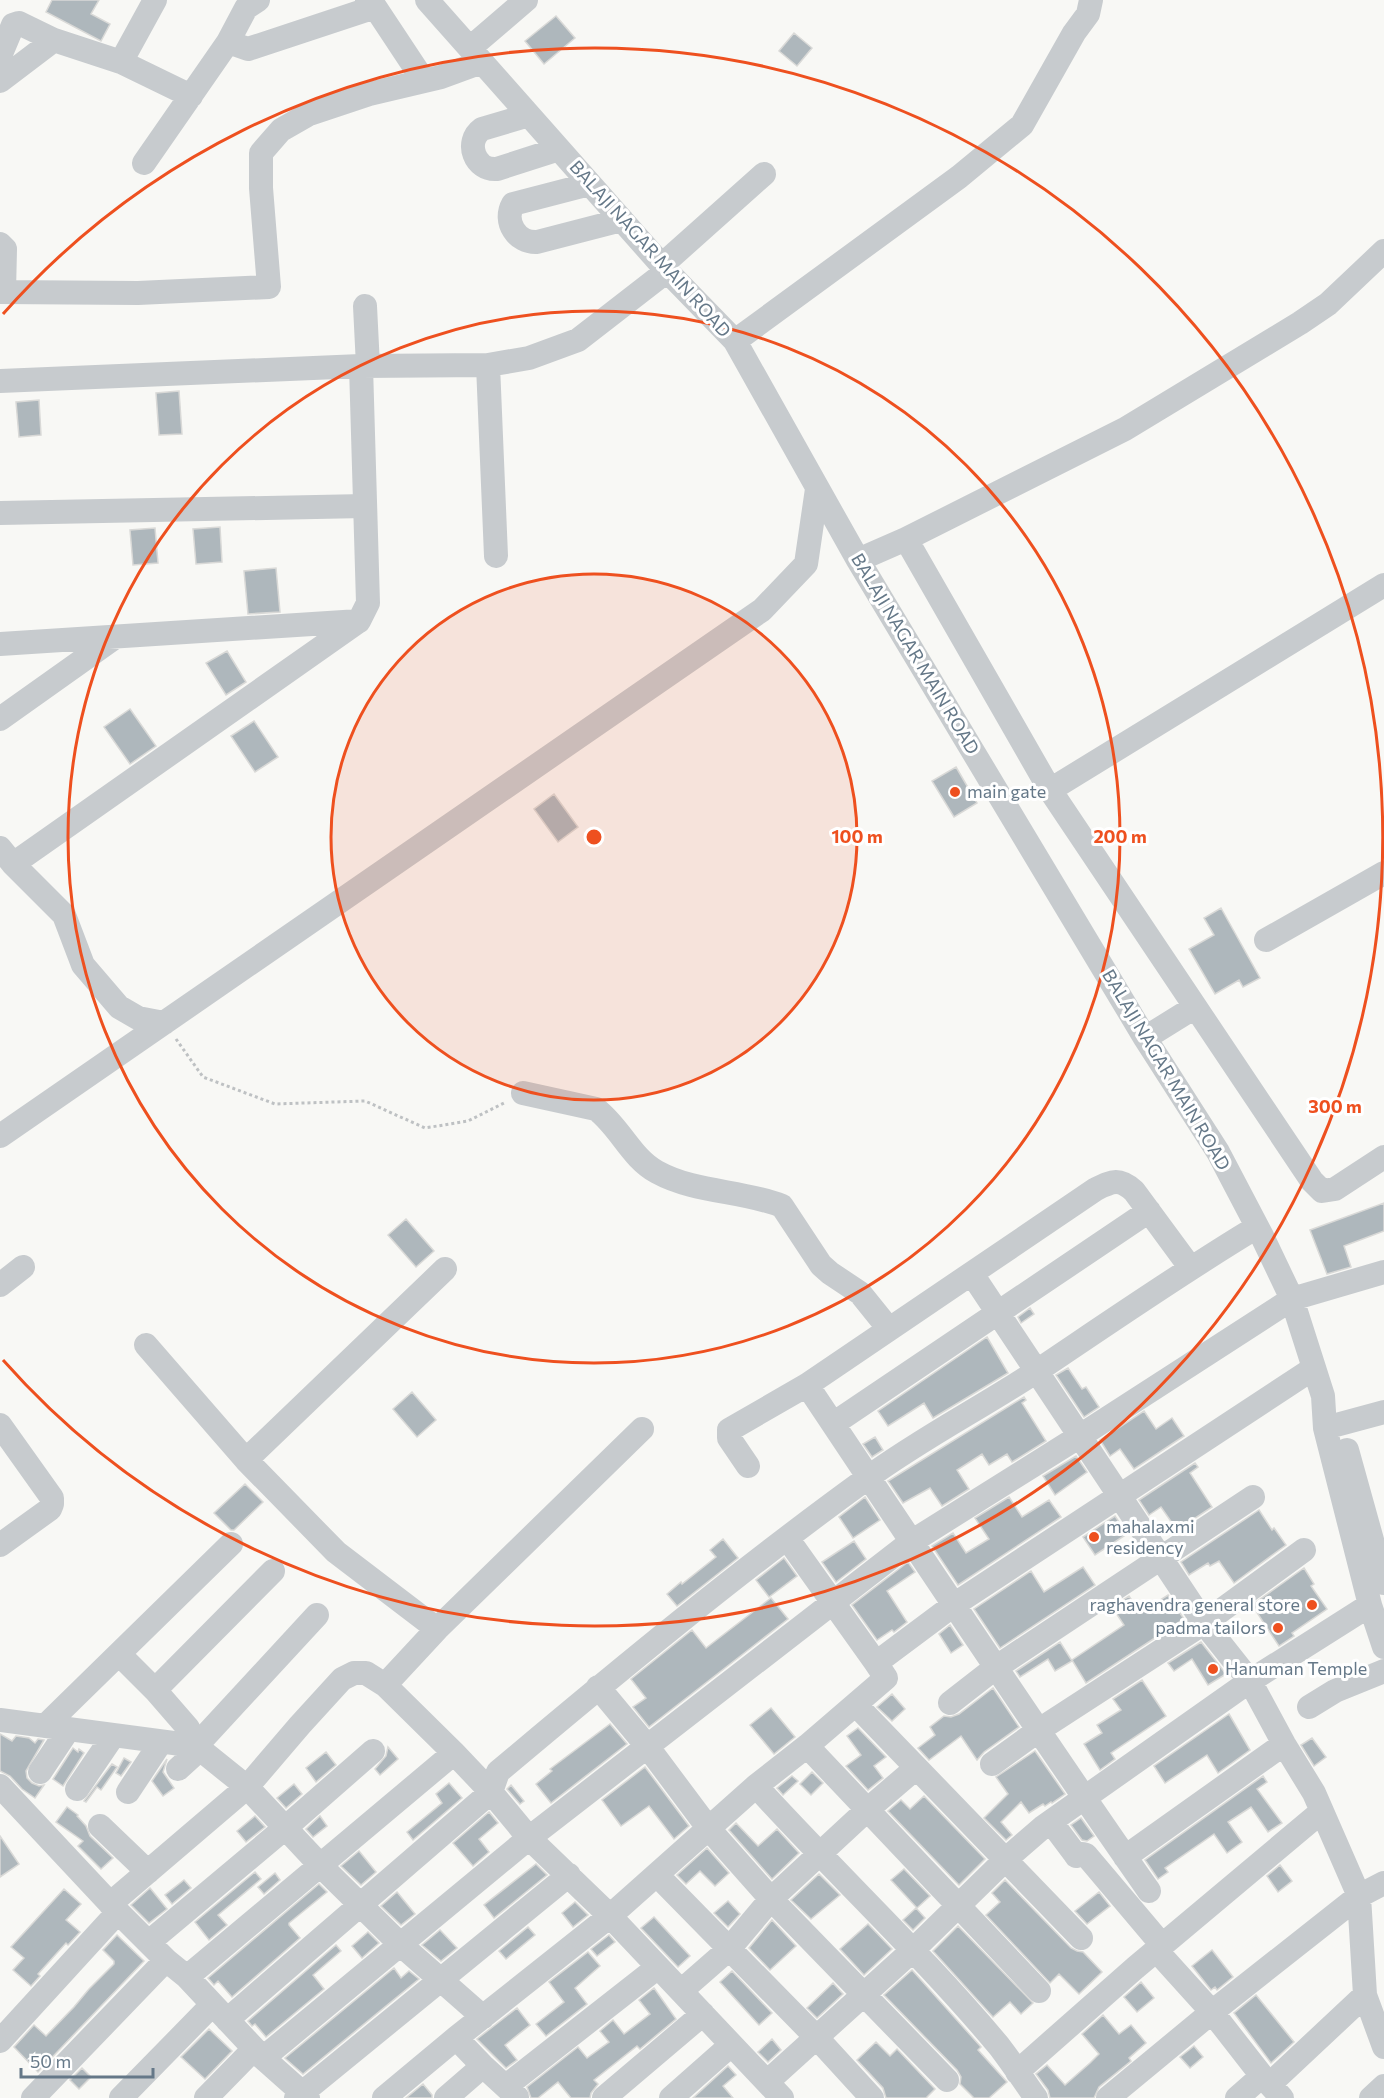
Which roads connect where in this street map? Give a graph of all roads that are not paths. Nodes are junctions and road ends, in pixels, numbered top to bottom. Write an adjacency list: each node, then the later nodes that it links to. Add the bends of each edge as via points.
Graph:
1 (155, 0): 11 (street)
2 (258, 0): 8 (street, via 246,8)
3 (427, 0): 9 (street, BALAJI NAGAR MAIN ROAD)
4 (526, 0): 9 (street)
5 (1090, 0): 26 (street, via 1088,14 1022,125 959,177)
6 (371, 4): 8 (street, via 248,49); 13 (street)
7 (54, 40): 10 (street, via 19,23 13,25); 11 (street); 12 (street)
8 (228, 42): 14 (street)
9 (476, 55): 13 (street); 15 (street, BALAJI NAGAR MAIN ROAD)
10 (0, 56)
11 (121, 62): 14 (street)
12 (0, 81)
13 (424, 81): 24 (street, via 309,114 281,130 261,153 269,287 138,293)
14 (191, 96): 17 (street)
15 (529, 115): 16 (street, BALAJI NAGAR MAIN ROAD); 16 (street, via 475,133 474,154 481,165 498,169)
16 (559, 149): 19 (street, BALAJI NAGAR MAIN ROAD)
17 (144, 164)
18 (764, 174): 23 (street)
19 (590, 184): 20 (street, BALAJI NAGAR MAIN ROAD); 20 (street, via 513,204 509,211 511,225 529,243)
20 (622, 220): 23 (street, BALAJI NAGAR MAIN ROAD)
21 (0, 244): 24 (street, via 5,249)
22 (1384, 251): 33 (street, via 1328,304 1125,429)
23 (664, 268): 26 (street, BALAJI NAGAR MAIN ROAD); 27 (street, via 578,340 529,358)
24 (2, 292)
25 (365, 306): 28 (street)
26 (735, 341): 30 (street, BALAJI NAGAR MAIN ROAD)
27 (489, 365): 28 (street); 34 (street)
28 (365, 366): 29 (street); 31 (street)
29 (0, 381)
30 (817, 489): 35 (street, BALAJI NAGAR MAIN ROAD); 46 (street, via 806,564 762,610)
31 (364, 506): 32 (street); 37 (street, via 368,603)
32 (0, 513)
33 (906, 539): 35 (street); 41 (street)
34 (496, 556)
35 (858, 560): 47 (street, BALAJI NAGAR MAIN ROAD)
36 (1384, 585): 41 (street)
37 (359, 621): 38 (street); 42 (street)
38 (114, 638): 39 (street); 40 (street)
39 (0, 644)
40 (0, 719)
41 (1050, 790): 45 (street)
42 (6, 856): 46 (street, via 64,915 83,965 119,1007 138,1018)
43 (1384, 873): 44 (street)
44 (1266, 939)
45 (1195, 1007): 47 (street); 50 (street, via 1322,1191 1335,1190)
46 (164, 1023): 49 (street)
47 (1145, 1038): 52 (street, BALAJI NAGAR MAIN ROAD, via 1218,1152)
48 (523, 1093): 61 (street, via 596,1109 642,1162 656,1172 782,1206 821,1264 860,1293)
49 (0, 1136)
50 (1384, 1157)
51 (1149, 1211): 54 (street); 57 (street, via 1124,1182 1112,1182); 60 (street)
52 (1257, 1227): 54 (street); 59 (street, BALAJI NAGAR MAIN ROAD)
53 (23, 1267): 58 (street)
54 (1190, 1267): 64 (street)
55 (445, 1269): 72 (street)
56 (1384, 1272): 59 (street)
57 (972, 1274): 60 (street); 61 (street)
58 (0, 1285)
59 (1292, 1299): 63 (street, BALAJI NAGAR MAIN ROAD); 71 (street)
60 (998, 1314): 64 (street); 67 (street)
61 (889, 1329): 65 (street)
62 (146, 1345): 72 (street)
63 (1314, 1368): 69 (street, BALAJI NAGAR MAIN ROAD); 75 (street)
64 (1036, 1371): 71 (street); 74 (street)
65 (807, 1385): 67 (street); 73 (street, via 729,1430 729,1438)
66 (1384, 1413): 69 (street)
67 (833, 1424): 74 (street)
68 (0, 1425): 80 (street, via 52,1498 52,1504)
69 (1332, 1426): 84 (street); 87 (street)
70 (642, 1429): 90 (street)
71 (1080, 1436): 75 (street); 78 (street)
72 (246, 1460): 90 (street, via 336,1552)
73 (748, 1466)
74 (868, 1477): 77 (street); 78 (street)
75 (1120, 1497): 82 (street); 86 (street)
76 (1253, 1497): 82 (street)
77 (788, 1538): 85 (street); 98 (street)
78 (911, 1542): 85 (street); 86 (street)
79 (231, 1544): 92 (street)
80 (0, 1545)
81 (1304, 1550): 89 (street)
82 (1161, 1558): 89 (street); 94 (street)
83 (273, 1571): 99 (street)
84 (1384, 1583)
85 (833, 1602): 93 (street); 109 (street)
86 (955, 1604): 93 (street); 94 (street)
87 (1370, 1605): 91 (street); 96 (street)
88 (317, 1615): 111 (street)
89 (1204, 1623): 96 (street); 105 (street)
90 (437, 1629): 97 (street)
91 (1384, 1647)
92 (119, 1654): 99 (street); 104 (street)
93 (876, 1663): 101 (street, via 886,1678)
94 (995, 1668): 100 (street); 105 (street)
95 (1384, 1671): 102 (street, via 1335,1690)
96 (1250, 1681): 108 (street); 124 (street)
97 (385, 1685): 113 (street); 120 (street, via 366,1673 342,1679)
98 (598, 1687): 109 (street); 123 (street, via 498,1772)
99 (155, 1690): 111 (street, via 188,1728)
100 (950, 1703)
101 (856, 1705): 110 (street); 115 (street)
102 (1309, 1707)
103 (0, 1720): 104 (street)
104 (56, 1728): 106 (street); 117 (street)
105 (1039, 1730): 114 (street); 124 (street)
106 (113, 1736): 107 (street); 121 (street)
107 (161, 1742): 111 (street); 122 (street)
108 (1284, 1744): 126 (street); 133 (street)
109 (647, 1746): 130 (street); 131 (street)
110 (807, 1746): 119 (street); 125 (street)
111 (198, 1748): 116 (street); 120 (street)
112 (373, 1750): 129 (street)
113 (454, 1753): 123 (street); 135 (street)
114 (992, 1764)
115 (916, 1768): 125 (street); 134 (street)
116 (178, 1769)
117 (40, 1772)
118 (0, 1786): 145 (street)
119 (756, 1786): 130 (street); 132 (street)
120 (247, 1787): 129 (street); 136 (street)
121 (77, 1789)
122 (128, 1792)
123 (491, 1792): 131 (street); 143 (street)
124 (1085, 1798): 127 (street); 133 (street)
125 (867, 1810): 132 (street); 144 (street)
126 (1321, 1812): 141 (street); 150 (street)
127 (1051, 1822): 134 (street); 150 (street, via 1076,1856 1086,1855)
128 (100, 1826): 136 (street)
129 (285, 1828): 135 (street); 148 (street)
130 (708, 1829): 138 (street); 142 (street)
131 (530, 1838): 137 (street); 149 (street)
132 (818, 1854): 142 (street); 152 (street)
133 (1125, 1857): 140 (street)
134 (1005, 1860): 144 (street); 147 (street)
135 (320, 1865): 143 (street); 155 (street)
136 (148, 1872): 145 (street)
137 (569, 1875): 146 (street); 156 (street)
138 (657, 1875): 146 (street); 151 (street)
139 (1384, 1884): 141 (street)
140 (1149, 1891)
141 (1359, 1896): 160 (street); 162 (street)
142 (771, 1899): 151 (street); 159 (street)
143 (361, 1905): 149 (street); 161 (street)
144 (959, 1906): 152 (street); 158 (street)
145 (114, 1908): 148 (street); 167 (street)
146 (610, 1916): 154 (street); 164 (street)
147 (1081, 1938)
148 (149, 1942): 153 (street)
149 (401, 1945): 156 (street); 170 (street)
150 (1159, 1947): 162 (street); 172 (street)
151 (729, 1949): 157 (street); 166 (street)
152 (913, 1950): 159 (street); 172 (street)
153 (166, 1960): 155 (street); 179 (street)
154 (658, 1967): 157 (street); 176 (street)
155 (187, 1977): 161 (street)
156 (441, 1980): 164 (street); 178 (street)
157 (681, 1991): 163 (street)
158 (1039, 1991)
159 (864, 1994): 166 (street); 173 (street)
160 (1365, 1995): 169 (street); 174 (street)
161 (219, 2012): 170 (street); 180 (street)
162 (1212, 2012): 174 (street); 188 (street)
163 (703, 2014): 168 (street); 184 (street)
164 (483, 2017): 165 (street)
165 (456, 2038): 171 (street); 182 (street)
166 (817, 2038): 177 (street); 186 (street)
167 (0, 2041)
168 (731, 2045): 177 (street); 185 (street)
169 (1384, 2047)
170 (258, 2053): 178 (street); 181 (street)
171 (483, 2066): 176 (street); 183 (street)
172 (1017, 2072): 187 (street)
173 (946, 2080)
174 (1271, 2086): 189 (street)
175 (1384, 2086): 190 (street)
176 (512, 2092)
177 (777, 2094)
178 (302, 2096)
179 (33, 2098)
180 (121, 2098)
181 (206, 2098)
182 (384, 2098)
183 (446, 2098)
184 (604, 2098)
185 (671, 2098)
186 (872, 2098)
187 (1036, 2098)
188 (1108, 2098)
189 (1237, 2098)
190 (1371, 2098)

